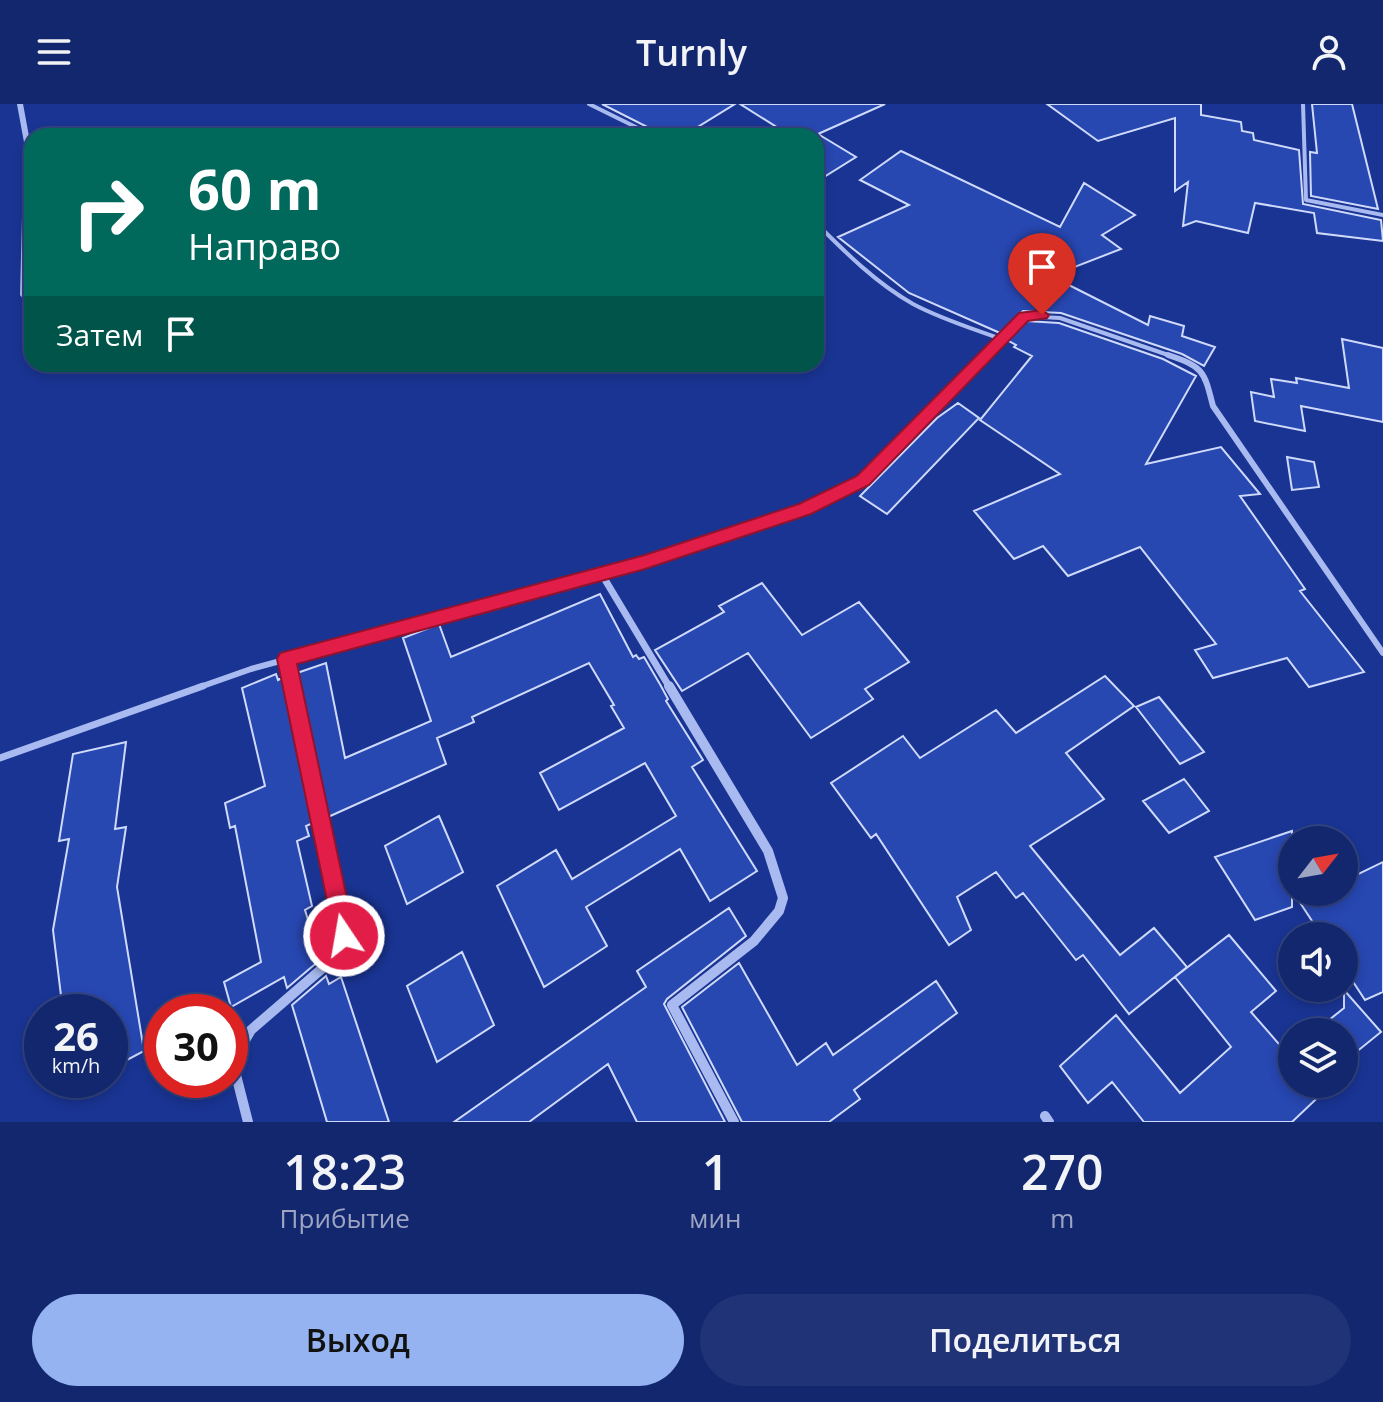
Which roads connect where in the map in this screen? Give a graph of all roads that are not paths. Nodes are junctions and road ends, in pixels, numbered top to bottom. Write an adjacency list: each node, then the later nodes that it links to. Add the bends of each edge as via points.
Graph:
1 (20, 104): 4 (street)
2 (589, 104): 5 (lane)
3 (1303, 104): 6 (lane, via 1306,200)
4 (24, 128)
5 (638, 128)
6 (1383, 215)
7 (824, 231): 10 (lane, via 861,267 912,303)
8 (24, 256): 9 (street)
9 (23, 294)
10 (1001, 339): 11 (lane, via 863,481 805,509); 12 (lane, via 1024,316 1060,318 1189,362 1205,374 1213,406)
11 (601, 573): 13 (lane); 16 (street, via 768,851 783,897 776,916 757,937 672,1005)
12 (1383, 653)
13 (287, 659): 14 (lane); 15 (street, via 344,936 332,960 251,1030 237,1054 236,1075)
14 (0, 758)
15 (248, 1122)
16 (734, 1122)

